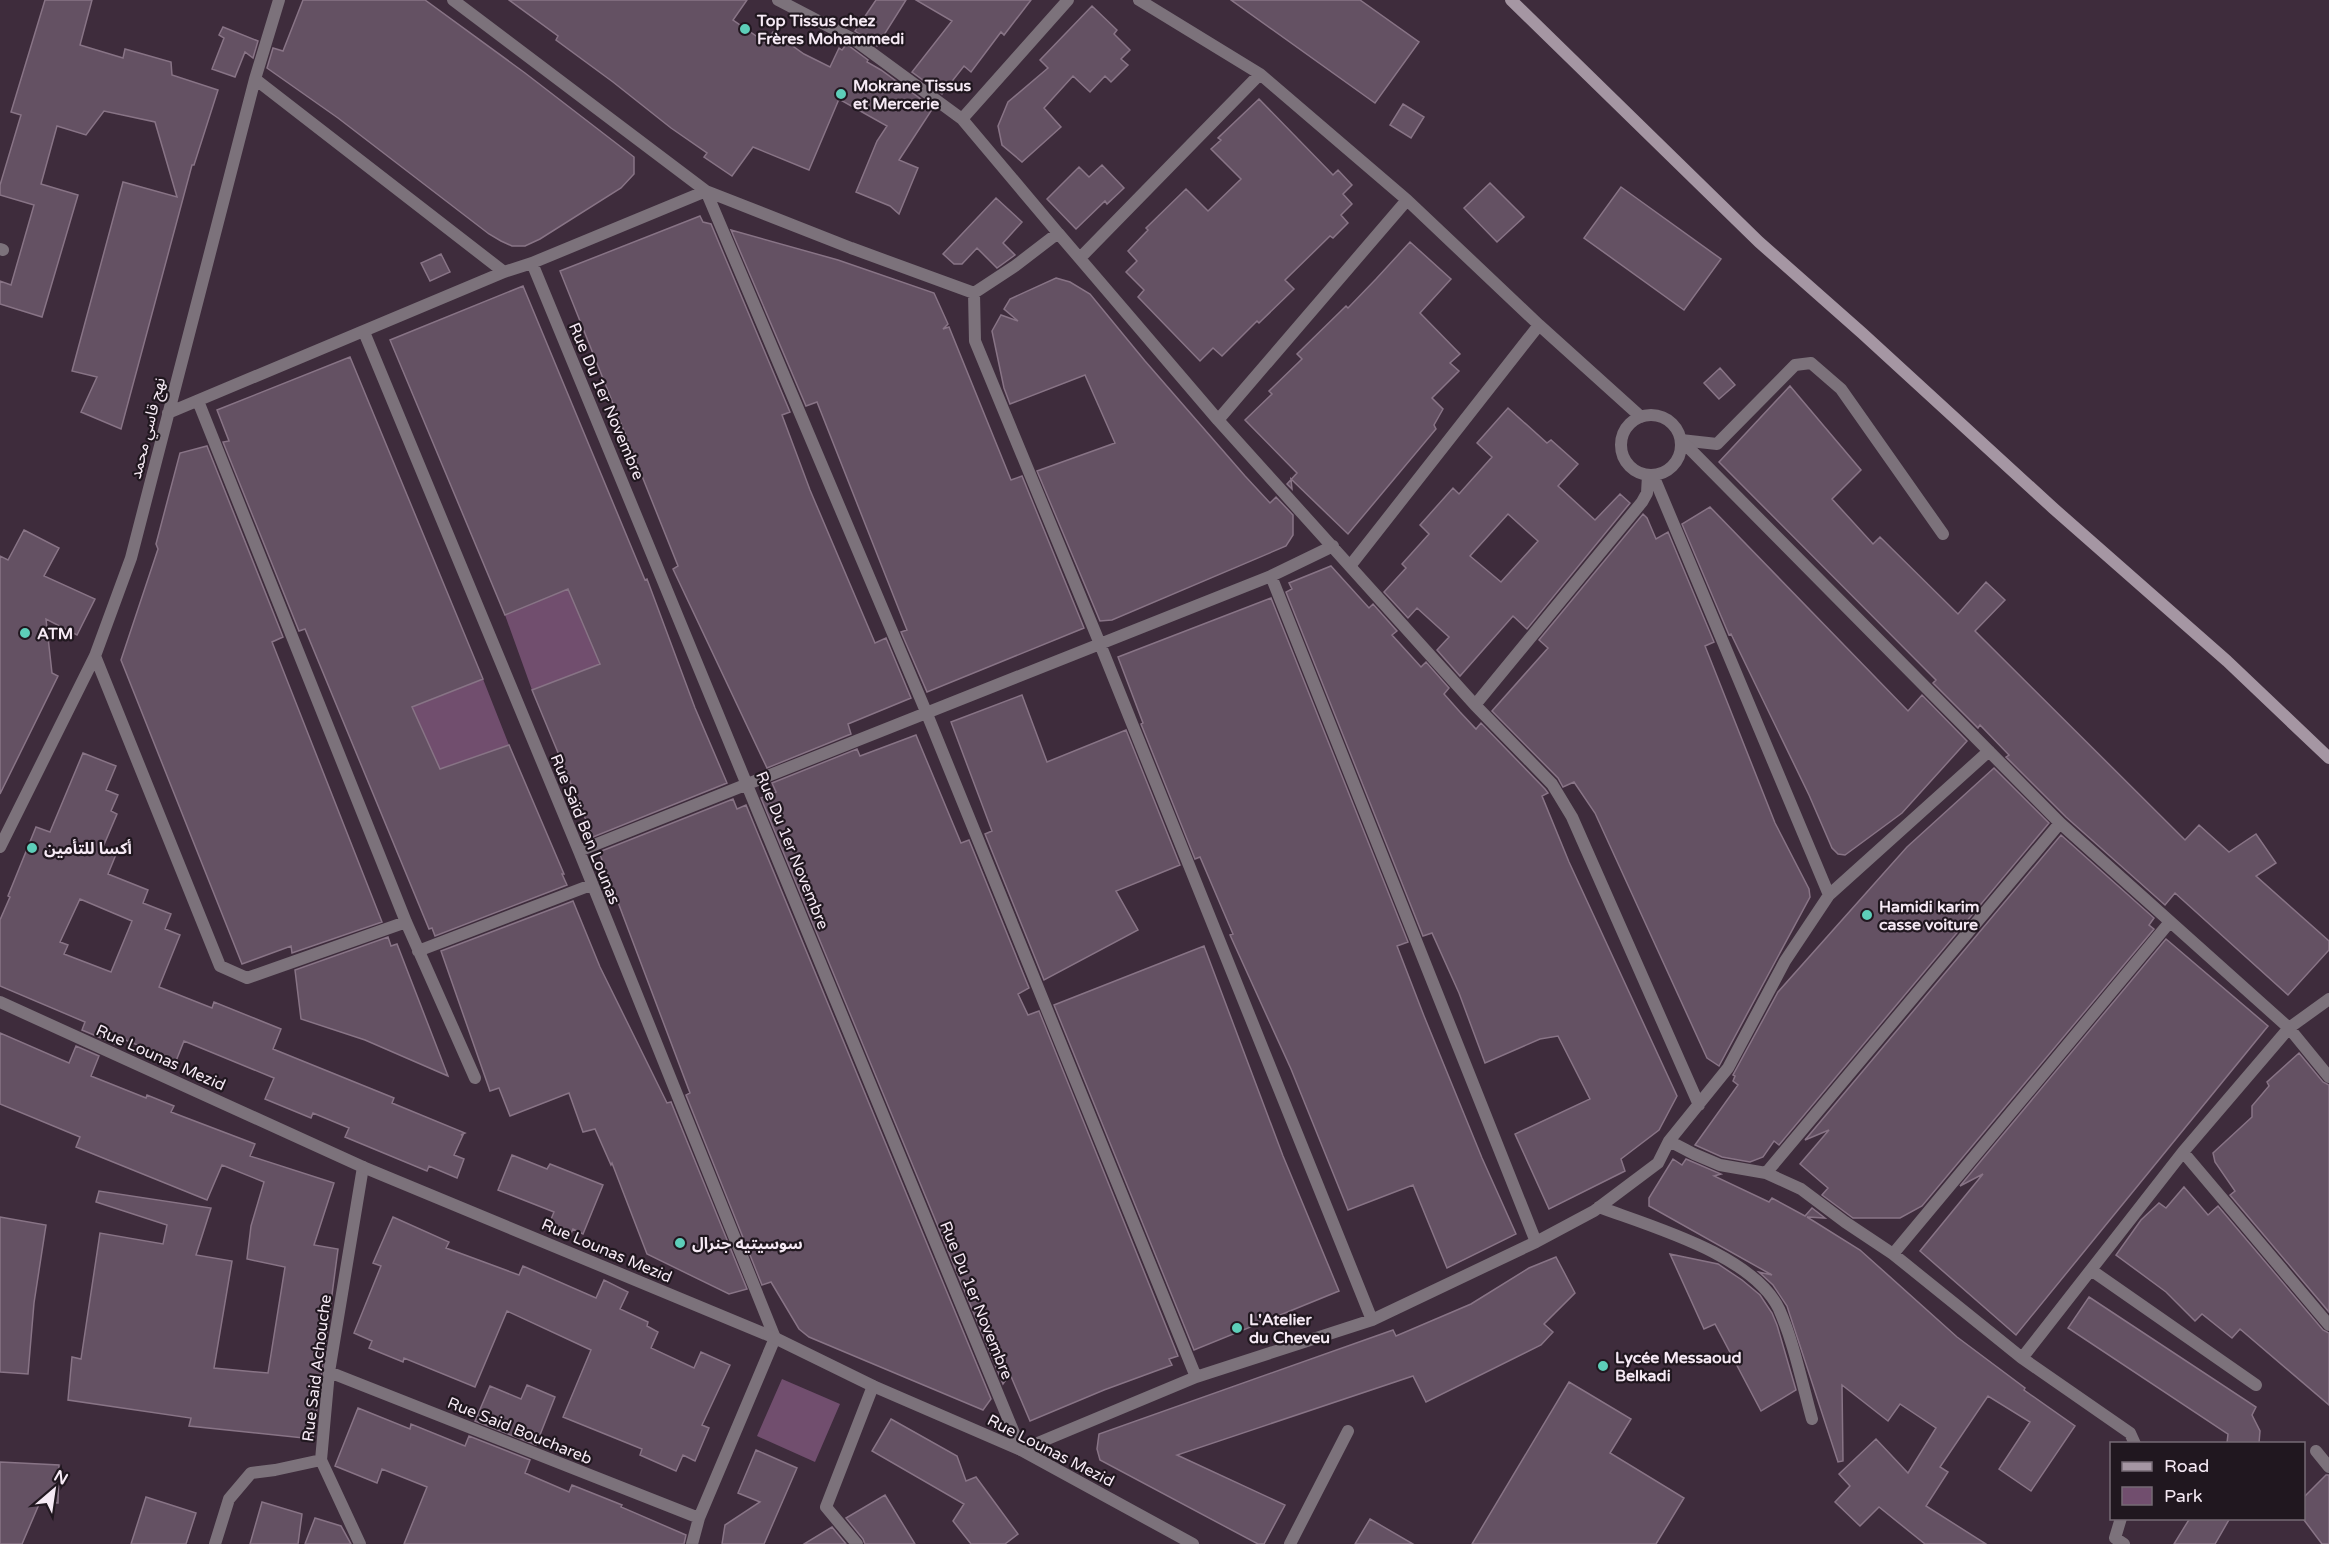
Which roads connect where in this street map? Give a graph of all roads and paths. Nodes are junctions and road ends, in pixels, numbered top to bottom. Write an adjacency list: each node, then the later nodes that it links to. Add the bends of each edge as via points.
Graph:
1 (279, 0): 10 (street, نهج قاسي محمد)
2 (453, 0): 12 (street)
3 (778, 0): 8 (street)
4 (791, 0): 8 (street)
5 (1068, 0): 11 (street)
6 (1139, 0): 9 (street)
7 (1511, 0): 36 (main road, via 1760,242 2227,661)
8 (802, 14): 11 (street, via 853,39)
9 (1260, 74): 13 (street); 15 (street)
10 (255, 79): 17 (street); 22 (street, نهج قاسي محمد)
11 (962, 119): 14 (street)
12 (706, 190): 16 (street); 18 (street); 34 (street)
13 (1407, 200): 19 (street); 24 (street)
14 (1058, 233): 15 (street); 18 (street)
15 (1080, 258): 24 (street)
16 (532, 263): 17 (street); 37 (street, Rue Du 1er Novembre)
17 (504, 272): 20 (street)
18 (974, 293): 31 (street, via 975,341)
19 (1539, 325): 23 (street); 29 (street)
20 (363, 332): 21 (street); 40 (street, Rue Saïd Ben Lounas)
21 (198, 401): 22 (street); 43 (street)
22 (168, 412): 32 (street, نهج قاسي محمد, via 131,558)
23 (1641, 417): 25 (street, via 1651,415 1671,422); 26 (street, via 1624,432 1621,443 1628,464 1637,472)
24 (1218, 420): 28 (street)
25 (1681, 440): 26 (street, via 1675,464); 27 (street, via 1717,444 1795,365 1811,363 1841,389); 35 (street)
26 (1651, 475): 33 (street, via 1642,502); 42 (street)
27 (1943, 534)
28 (1333, 546): 29 (street); 30 (street)
29 (1350, 566): 33 (street)
30 (1271, 576): 31 (street); 57 (street)
31 (1100, 644): 34 (street); 60 (street)
32 (95, 656): 39 (street, نهج قاسي محمد); 43 (street, via 220,966 247,978)
33 (1475, 705): 51 (street, via 1552,784 1572,817)
34 (927, 714): 37 (street); 65 (street)
35 (1989, 751): 38 (street); 42 (street)
36 (2329, 758)
37 (748, 784): 40 (street); 71 (street, Rue Du 1er Novembre)
38 (2060, 823): 44 (street); 55 (street)
39 (0, 848)
40 (579, 851): 41 (street, Rue Saïd Ben Lounas)
41 (591, 885): 45 (street); 62 (street, Rue Saïd Ben Lounas)
42 (1829, 895): 51 (street, via 1785,961 1728,1068)
43 (406, 922): 45 (street)
44 (2169, 923): 48 (street); 58 (street)
45 (418, 951): 50 (street)
46 (2329, 999): 48 (street)
47 (0, 1002): 54 (street, Rue Lounas Mezid)
48 (2289, 1028): 49 (street); 53 (street)
49 (2329, 1077)
50 (475, 1078)
51 (1699, 1105): 52 (street)
52 (1670, 1141): 55 (street, via 1720,1165); 56 (street, via 1658,1163)
53 (2184, 1152): 59 (street); 61 (street)
54 (363, 1167): 62 (street, Rue Lounas Mezid); 64 (street, Rue Said Achouche)
55 (1766, 1173): 58 (street, via 1801,1189)
56 (1599, 1207): 57 (street); 68 (street, via 1732,1261 1757,1280 1778,1308)
57 (1536, 1242): 60 (street)
58 (1893, 1254): 63 (street)
59 (2091, 1270): 63 (street); 66 (street)
60 (1372, 1320): 65 (street)
61 (2329, 1324)
62 (775, 1338): 67 (street, Rue Lounas Mezid); 75 (street)
63 (2022, 1358): 70 (street, via 2130,1432)
64 (329, 1372): 73 (street, Rue Said Achouche); 75 (street, Rue Said Bouchareb)
65 (1196, 1377): 71 (street)
66 (2256, 1385)
67 (873, 1386): 71 (street, Rue Lounas Mezid); 80 (street, via 826,1507)
68 (1812, 1419)
69 (1348, 1431): 82 (street)
70 (2135, 1442)
71 (1021, 1450): 81 (street, Rue Lounas Mezid)
72 (2316, 1451): 74 (street)
73 (321, 1460): 78 (street, Rue Said Achouche, via 251,1473 229,1499); 79 (street)
74 (2329, 1467)
75 (699, 1518): 77 (street)
76 (2120, 1520): 83 (street, via 2115,1538)
77 (695, 1542)
78 (215, 1544)
79 (360, 1544)
80 (857, 1544)
81 (1193, 1544)
82 (1290, 1544)
83 (2124, 1544)

